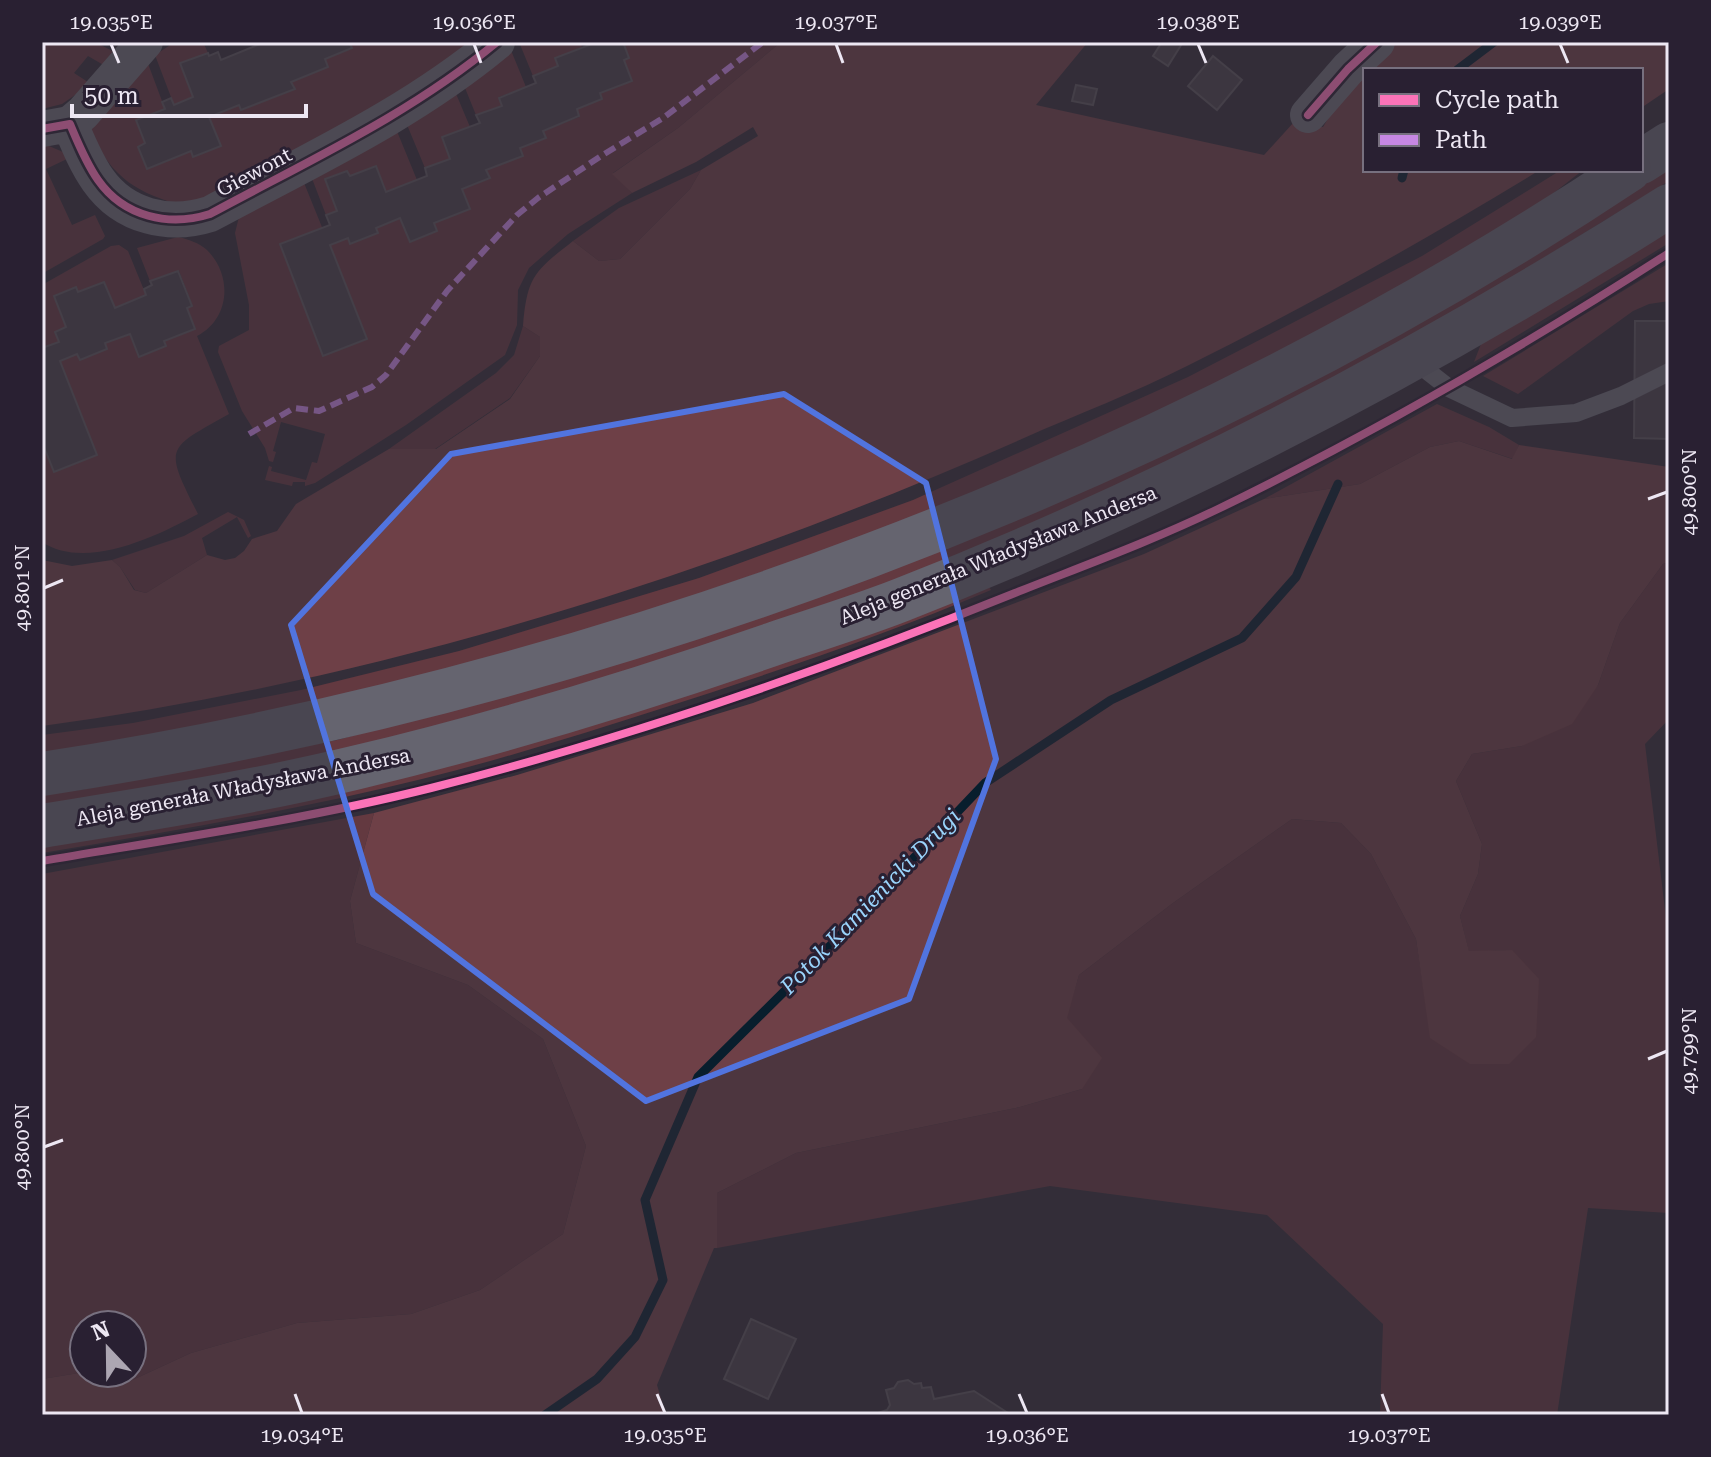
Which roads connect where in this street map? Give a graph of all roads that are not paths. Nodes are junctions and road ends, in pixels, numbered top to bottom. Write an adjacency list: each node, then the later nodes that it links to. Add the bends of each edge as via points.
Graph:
1 (145, 42): 5 (street, Giewont, via 83,113)
2 (497, 42): 5 (street, Giewont, via 397,114 193,219 163,219 123,206)
3 (1377, 42): 4 (street)
4 (1308, 115)
5 (56, 126)
6 (1669, 144): 7 (main road)
7 (1643, 161)
8 (1626, 172): 12 (main road, via 1468,270 1267,379 1148,438 893,545 675,624 445,692 233,741)
9 (1669, 206): 10 (main road, Aleja generała Władysława Andersa)
10 (1412, 359): 11 (lane, via 1449,388 1512,418 1576,413); 13 (main road, Aleja generała Władysława Andersa, via 1272,434 1027,546 901,600 677,677 350,769)
11 (1669, 372)
12 (42, 774)
13 (42, 826)

